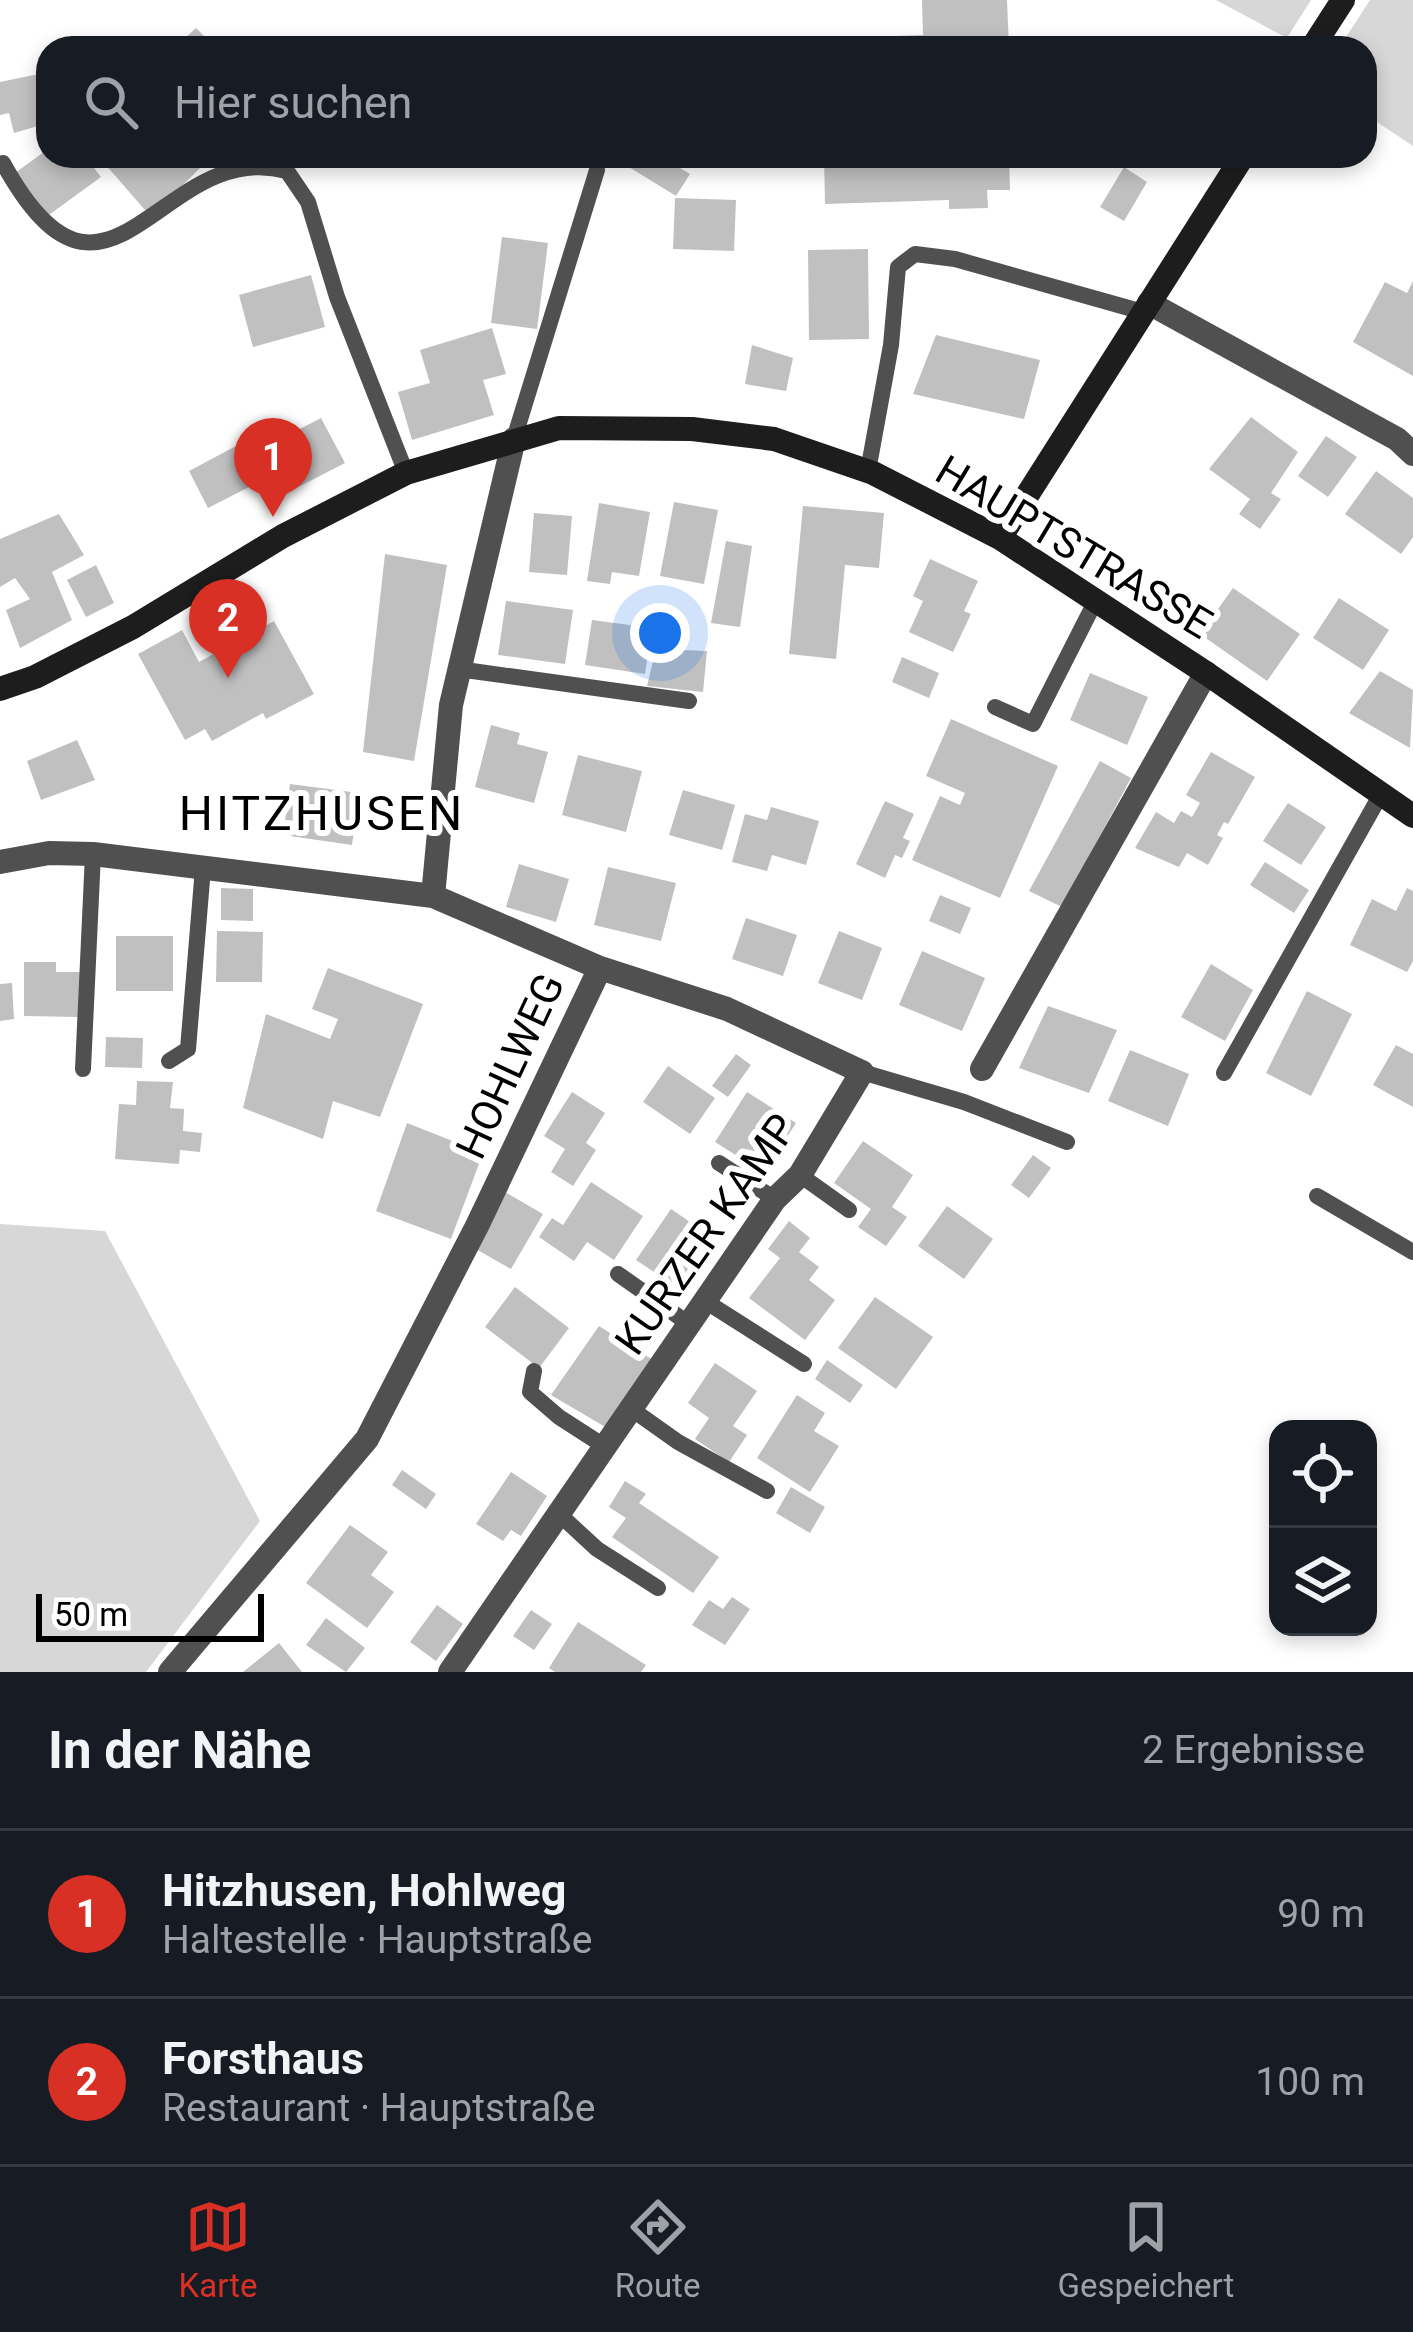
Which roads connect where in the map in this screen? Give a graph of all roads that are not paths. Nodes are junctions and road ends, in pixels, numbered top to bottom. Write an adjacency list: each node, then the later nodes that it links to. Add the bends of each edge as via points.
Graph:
1 (1342, 0): 2 (street)
2 (1320, 36)
3 (3, 163): 4 (lane, via 45,224 62,239 86,244 133,228 208,178)
4 (250, 168)
5 (262, 168): 12 (lane, via 287,171 308,202)
6 (1235, 168): 8 (street)
7 (597, 170): 9 (lane)
8 (1146, 308): 10 (street); 11 (lane, via 915,254 898,267); 13 (street)
9 (514, 439): 11 (street, HAUPTSTRASSE, via 560,428 692,429 774,439); 12 (street, HAUPTSTRASSE); 15 (street)
10 (1413, 454)
11 (868, 471): 13 (street, HAUPTSTRASSE)
12 (406, 473): 17 (street, HAUPTSTRASSE, via 133,627)
13 (1000, 538): 14 (street, HAUPTSTRASSE)
14 (1095, 602): 16 (street, HAUPTSTRASSE); 19 (lane, via 1033,724)
15 (458, 669): 18 (lane); 25 (street)
16 (1206, 673): 20 (street, HAUPTSTRASSE); 29 (street)
17 (0, 688)
18 (689, 701)
19 (995, 707)
20 (1381, 794): 21 (street, HAUPTSTRASSE); 31 (lane)
21 (1413, 816)
22 (93, 854): 23 (street, HOHLWEG); 24 (street, HOHLWEG); 28 (lane)
23 (0, 862)
24 (203, 868): 25 (street, HOHLWEG); 27 (lane, via 188,1049)
25 (433, 896): 26 (street, HOHLWEG)
26 (600, 968): 30 (street, via 727,1009); 49 (street, HOHLWEG, via 367,1439)
27 (169, 1061)
28 (83, 1069)
29 (982, 1069)
30 (862, 1072): 32 (lane); 34 (street, KURZER KAMP)
31 (1224, 1073)
32 (1067, 1142)
33 (719, 1163): 36 (lane)
34 (800, 1175): 36 (street, KURZER KAMP); 37 (lane)
35 (1318, 1196): 38 (lane)
36 (775, 1199): 40 (street, KURZER KAMP)
37 (849, 1210)
38 (1413, 1252)
39 (618, 1274): 41 (lane)
40 (704, 1301): 41 (street, KURZER KAMP); 42 (lane)
41 (689, 1324): 44 (street, KURZER KAMP)
42 (804, 1364)
43 (534, 1371): 45 (lane, via 530,1392)
44 (630, 1408): 45 (street, KURZER KAMP); 46 (lane)
45 (604, 1446): 47 (street, KURZER KAMP)
46 (767, 1491)
47 (559, 1514): 48 (lane); 50 (street, KURZER KAMP)
48 (658, 1588)
49 (170, 1672)
50 (450, 1672)

